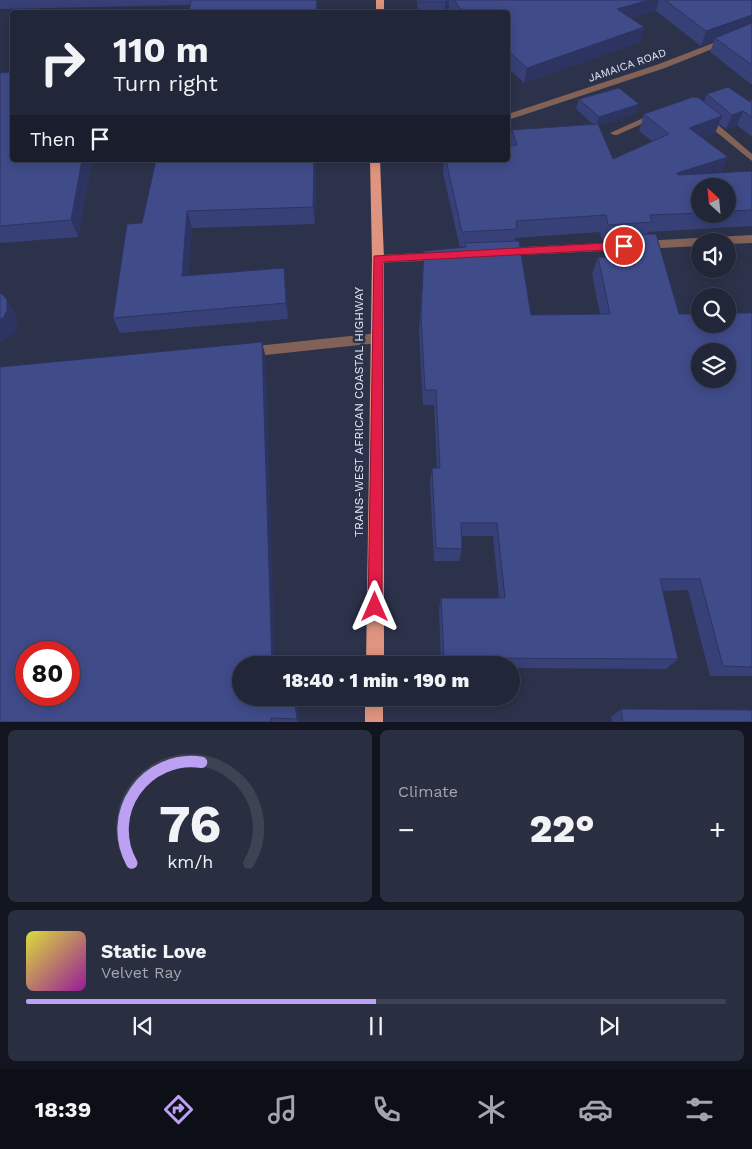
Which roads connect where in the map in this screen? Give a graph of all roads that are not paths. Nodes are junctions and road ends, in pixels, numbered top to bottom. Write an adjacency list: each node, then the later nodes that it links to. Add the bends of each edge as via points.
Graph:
1 (752, 30): 3 (street, JAMAICA ROAD, via 662,66)
2 (658, 115): 5 (lane)
3 (510, 116)
4 (703, 117): 6 (lane)
5 (614, 133)
6 (752, 158)
7 (376, 162): 13 (highway, TRANS-WEST AFRICAN COASTAL HIGHWAY)
8 (752, 239): 9 (street)
9 (736, 240)
10 (691, 242): 11 (street)
11 (495, 253)
12 (456, 255): 13 (street)
13 (378, 259): 14 (highway, TRANS-WEST AFRICAN COASTAL HIGHWAY)
14 (378, 338): 15 (street); 16 (highway, TRANS-WEST AFRICAN COASTAL HIGHWAY)
15 (238, 353)
16 (375, 656)
17 (374, 706): 18 (highway)
18 (374, 722)

